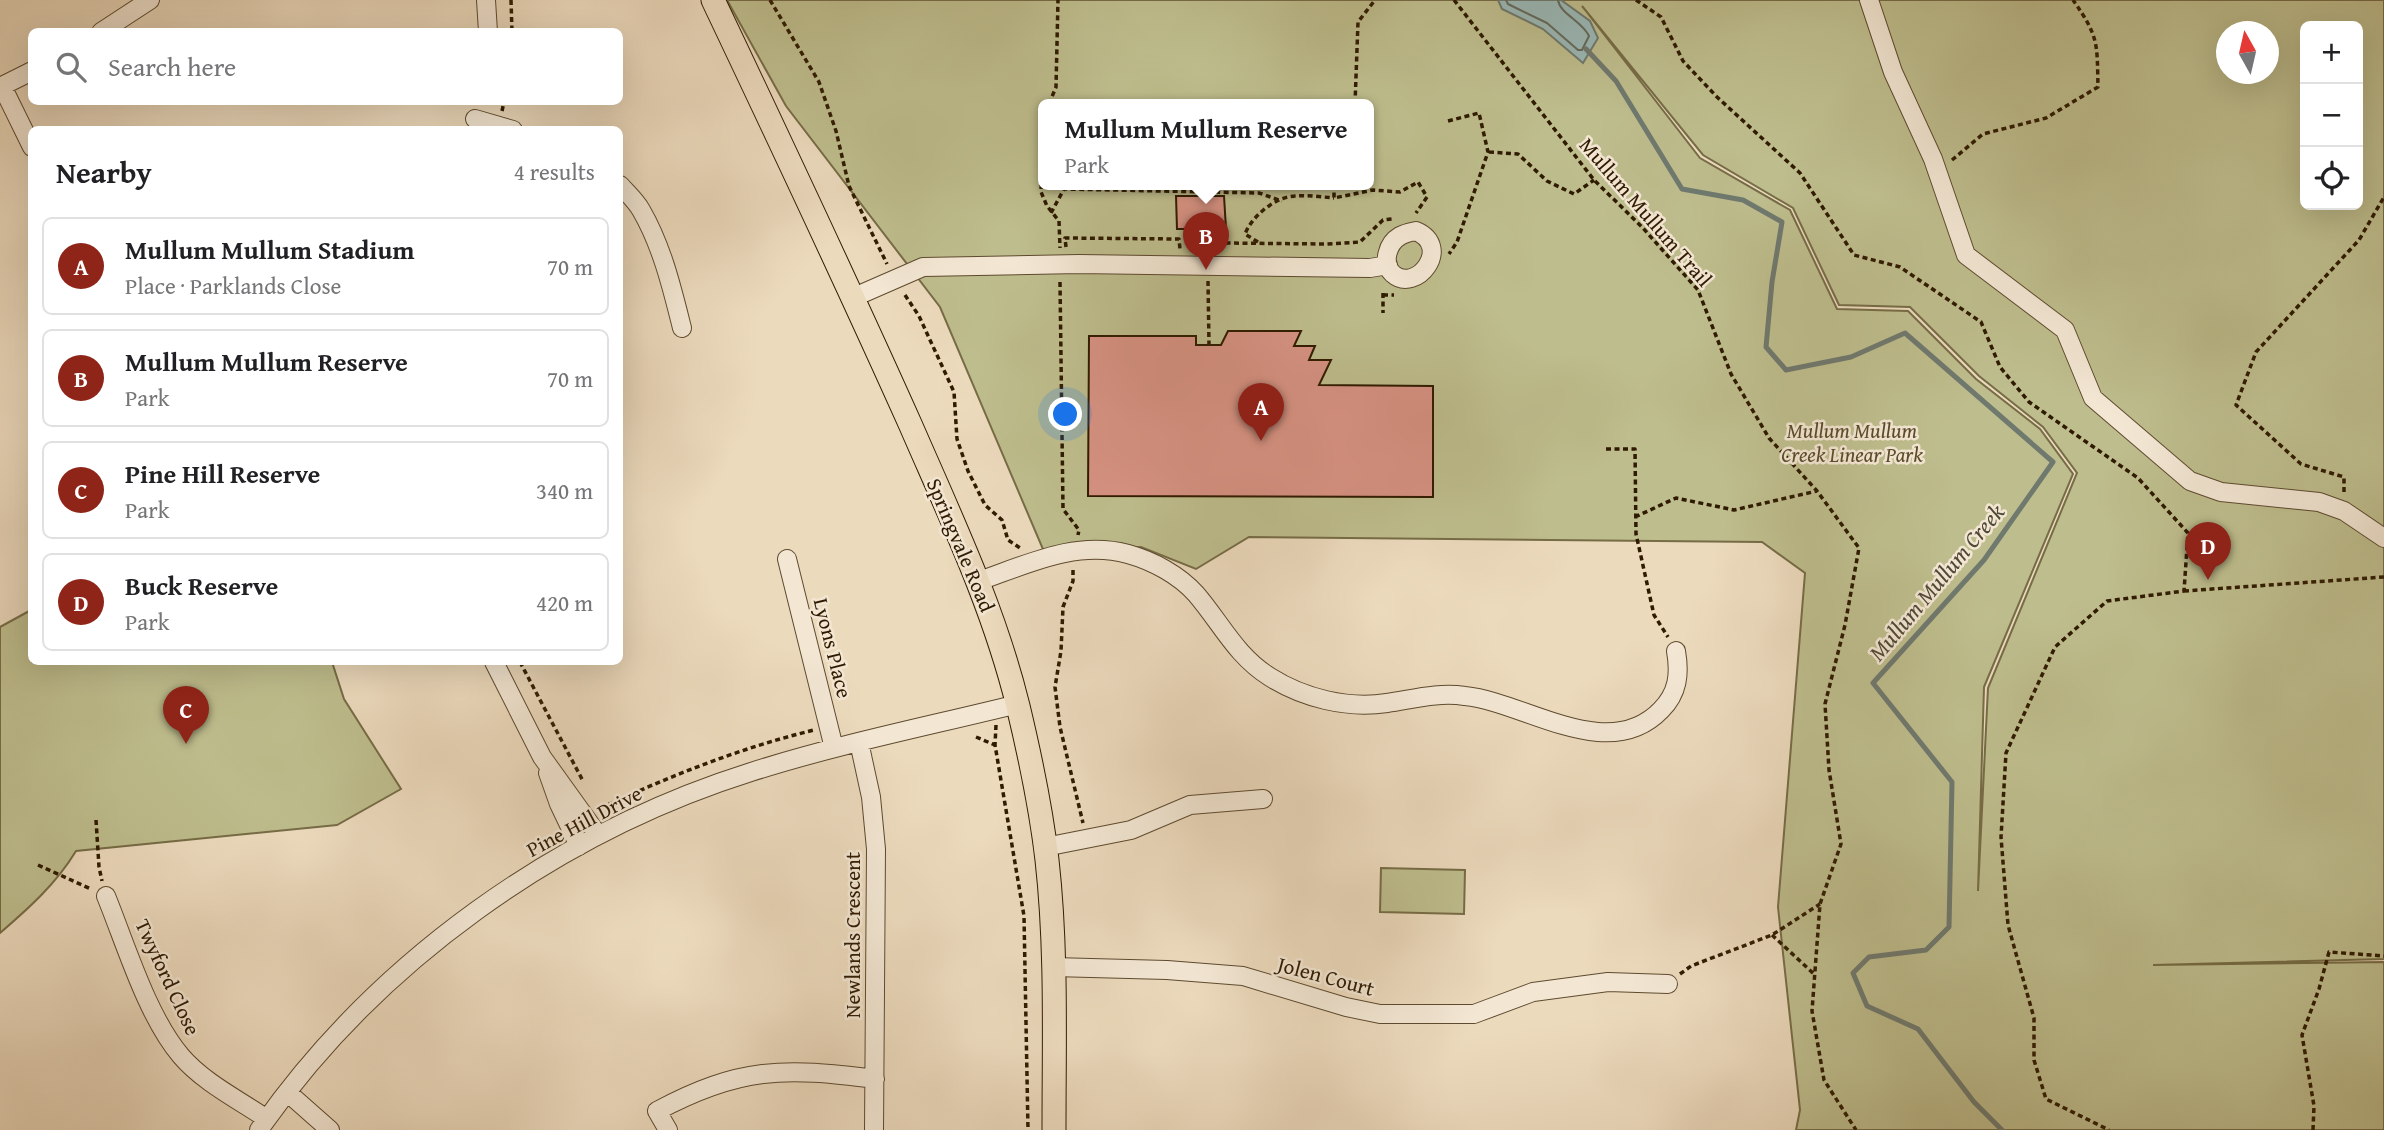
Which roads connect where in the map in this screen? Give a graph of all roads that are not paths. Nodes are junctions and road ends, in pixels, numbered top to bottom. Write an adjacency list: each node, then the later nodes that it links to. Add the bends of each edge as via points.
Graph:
1 (150, 0): 5 (street)
2 (486, 0): 6 (street)
3 (713, 0): 14 (main road, Springvale Road)
4 (1869, 0): 16 (street, via 1966,255 2065,330 2093,398 2190,481 2221,492 2319,502)
5 (107, 28)
6 (488, 28)
7 (28, 73): 8 (street)
8 (1, 87): 11 (street)
9 (479, 105): 10 (street)
10 (474, 125)
11 (28, 139)
12 (623, 188): 15 (street, via 640,208 655,238)
13 (1388, 265): 14 (street, via 923,267)
14 (852, 298): 18 (main road, Springvale Road)
15 (682, 328)
16 (2384, 538)
17 (787, 559): 23 (street, Lyons Place)
18 (979, 581): 19 (street, via 1074,551 1110,551 1143,559 1194,592 1239,652 1279,682 1329,701 1369,705 1428,695 1464,695 1580,730 1628,730 1654,717 1672,696 1679,671); 21 (main road, Springvale Road)
19 (1676, 651)
20 (496, 665): 24 (street)
21 (1007, 707): 22 (street, Pine Hill Drive); 28 (main road, Springvale Road)
22 (859, 742): 23 (street, Pine Hill Drive); 32 (street, Newlands Crescent, via 876,849)
23 (834, 748): 26 (street, Pine Hill Drive, via 725,781)
24 (542, 757): 26 (street); 27 (street)
25 (1263, 799): 28 (street, via 1190,805 1131,830)
26 (598, 835): 27 (street, Pine Hill Drive)
27 (579, 846): 33 (street, Pine Hill Drive, via 485,905 415,960)
28 (1045, 847): 30 (main road, Springvale Road)
29 (106, 896): 34 (street, Twyford Close, via 150,1003 181,1057)
30 (1054, 967): 31 (street, Jolen Court, via 1243,976 1380,1014 1474,1014 1533,992 1608,982); 38 (main road, Springvale Road)
31 (1668, 984)
32 (874, 1079): 36 (street, via 813,1071 736,1078 701,1088 657,1111); 37 (street, Newlands Crescent)
33 (287, 1092): 34 (street, Pine Hill Drive); 35 (street)
34 (263, 1124)
35 (330, 1130)
36 (668, 1130)
37 (874, 1130)
38 (1054, 1130)

